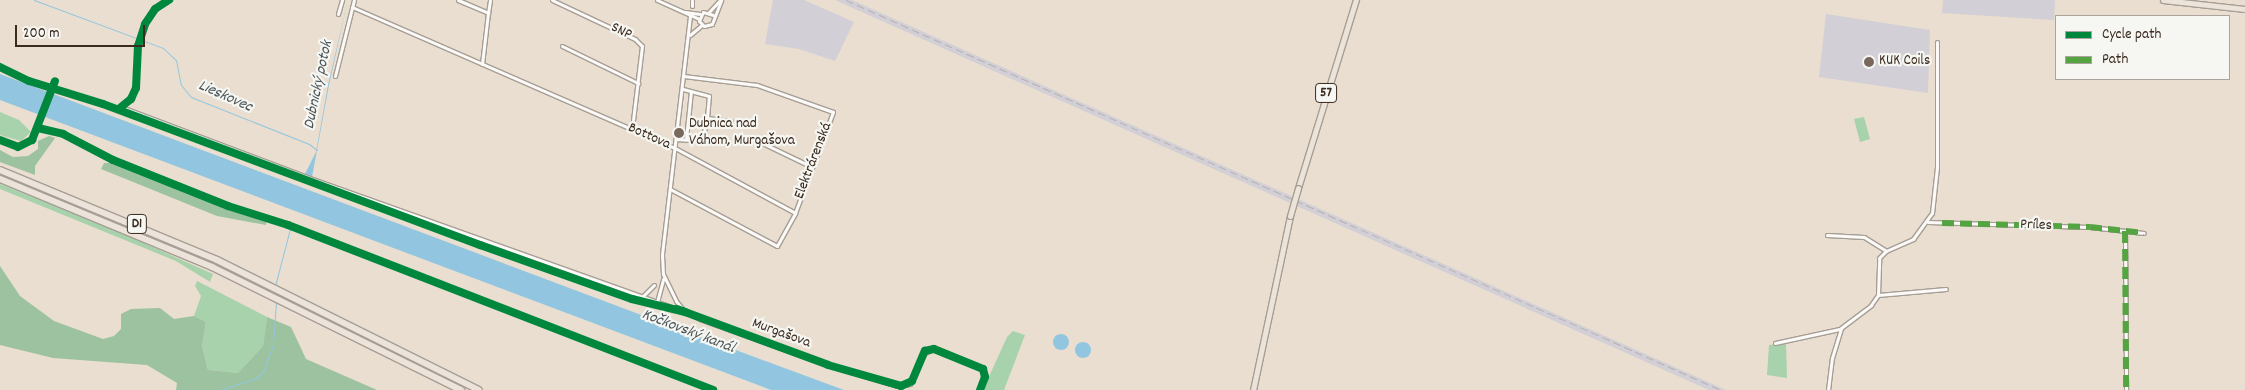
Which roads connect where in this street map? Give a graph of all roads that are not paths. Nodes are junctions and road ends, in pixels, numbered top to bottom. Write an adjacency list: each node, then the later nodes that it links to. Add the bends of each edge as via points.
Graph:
1 (170, 0): 36 (street, via 150,15 138,42 136,88)
2 (342, 0): 20 (street)
3 (354, 0): 15 (street)
4 (458, 0): 19 (street)
5 (490, 0): 19 (street)
6 (552, 0): 13 (street, SNP)
7 (565, 0): 13 (street)
8 (658, 0): 17 (street)
9 (692, 0): 14 (street)
10 (720, 0): 18 (street); 21 (street)
11 (1356, 0): 71 (main road, 57, bridge, via 1290,216)
12 (2162, 0): 16 (main road)
13 (565, 6): 33 (street, SNP, via 639,42 642,51)
14 (692, 6)
15 (352, 7): 29 (street, Bottova); 30 (street)
16 (2245, 9)
17 (684, 12): 22 (street); 23 (street)
18 (709, 12): 21 (street); 23 (street)
19 (488, 13): 29 (street)
20 (338, 14)
21 (713, 15): 25 (street, via 712,24)
22 (690, 16): 23 (street); 24 (street)
23 (699, 18): 24 (street); 25 (street)
24 (692, 25): 26 (street)
25 (702, 25): 26 (street, via 692,32)
26 (688, 40): 31 (street)
27 (1937, 42): 52 (street, via 1937,167)
28 (562, 46): 33 (street)
29 (482, 64): 41 (street, Bottova)
30 (335, 76)
31 (684, 76): 34 (street); 47 (street, Elektrárenská, via 758,85 833,112)
32 (55, 82): 40 (street)
33 (638, 83): 41 (street, SNP)
34 (682, 89): 35 (street); 42 (street)
35 (691, 91): 38 (street, via 710,96); 43 (street)
36 (131, 99): 37 (street); 37 (street, via 121,107)
37 (134, 111): 61 (street, Murgašova)
38 (707, 118): 39 (street); 43 (street, via 702,142)
39 (730, 121)
40 (38, 128): 44 (street, via 32,140 22,146 11,146); 69 (street, via 63,134 113,160 228,206 288,225)
41 (632, 129): 46 (street, Bottova)
42 (676, 139): 43 (street); 46 (street)
43 (686, 139)
44 (0, 140)
45 (756, 140): 47 (street)
46 (675, 148): 50 (street); 51 (street, Bottova)
47 (812, 167): 51 (street, Elektrárenská)
48 (0, 170): 68 (highway, D1, via 162,235)
49 (0, 179): 67 (highway, D1, via 159,243 270,294)
50 (670, 189): 51 (street, via 774,246 779,244); 57 (street, via 662,250)
51 (795, 213)
52 (1928, 222): 53 (street, Príles); 56 (street, via 1914,239)
53 (2125, 231): 54 (street, Príles); 72 (street)
54 (2144, 233)
55 (1827, 235): 56 (street, via 1864,237)
56 (1886, 251): 60 (street, via 1876,265)
57 (664, 277): 62 (street); 63 (street, via 672,296)
58 (654, 285): 61 (street)
59 (1946, 289): 60 (street)
60 (1878, 295): 64 (street, via 1871,305)
61 (641, 297): 62 (street, Murgašova)
62 (657, 302): 63 (street, Murgašova)
63 (685, 312): 70 (street, Murgašova, via 897,386 908,385 924,352 932,349 983,369 985,377)
64 (1841, 328): 65 (street); 66 (street, via 1832,358)
65 (1775, 343)
66 (1828, 389)
67 (461, 390)
68 (479, 390)
69 (714, 390)
70 (980, 390)
71 (1253, 390)
72 (2126, 390)

